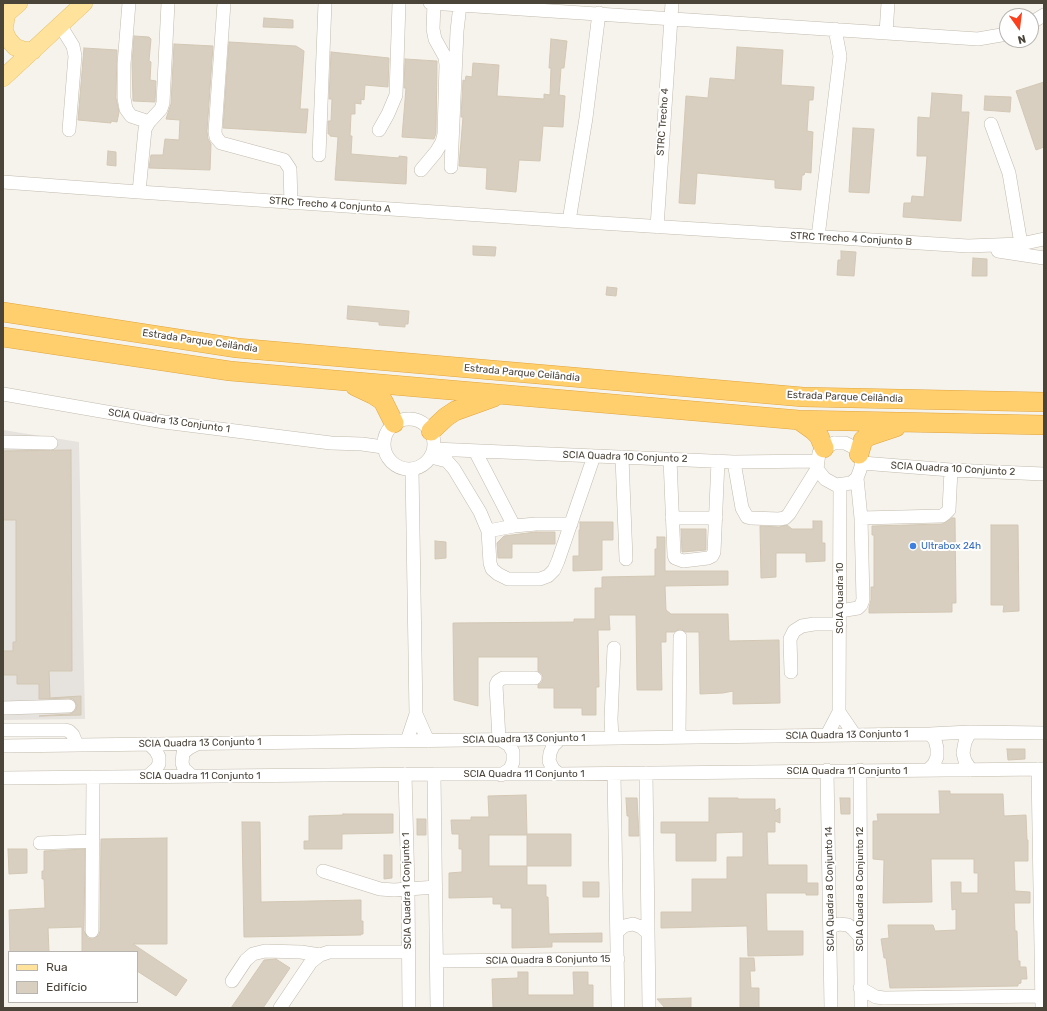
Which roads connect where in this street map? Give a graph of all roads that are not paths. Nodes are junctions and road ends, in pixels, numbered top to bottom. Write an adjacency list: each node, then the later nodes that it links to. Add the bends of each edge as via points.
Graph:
1 (84, 3): 16 (main road)
2 (129, 3): 22 (street, via 124,98 126,109 131,116)
3 (168, 3): 22 (street, via 163,103)
4 (224, 3): 31 (street, via 216,137 221,143 284,160 290,169)
5 (325, 3): 26 (street)
6 (399, 3): 25 (street, via 396,95)
7 (430, 3): 8 (street)
8 (434, 3): 12 (street); 28 (street, via 433,29 446,65 444,134 436,152)
9 (672, 3): 15 (street, STRC Trecho 4)
10 (888, 3): 18 (street)
11 (478, 4): 12 (street); 14 (street)
12 (460, 5): 27 (street)
13 (10, 11): 20 (main road, via 4,30 8,39 15,47)
14 (599, 13): 15 (street); 32 (street, via 586,118)
15 (670, 18): 17 (street); 33 (street, STRC Trecho 4)
16 (60, 25): 20 (main road); 24 (street, via 73,46 75,56)
17 (835, 29): 18 (street); 34 (street, via 840,56)
18 (886, 33): 19 (street, via 978,39)
19 (999, 35)
20 (33, 51): 21 (main road)
21 (3, 78)
22 (149, 122): 30 (street, via 145,129)
23 (991, 124): 36 (street, via 1009,173)
24 (69, 130)
25 (379, 130)
26 (319, 155)
27 (451, 167)
28 (421, 170)
29 (3, 182): 30 (street, STRC Trecho 4 Conjunto A)
30 (139, 192): 31 (street, STRC Trecho 4 Conjunto A)
31 (291, 203): 32 (street, STRC Trecho 4 Conjunto A)
32 (569, 222): 33 (street, STRC Trecho 4 Conjunto A)
33 (657, 227): 34 (street, STRC Trecho 4 Conjunto B)
34 (818, 237): 37 (street, STRC Trecho 4 Conjunto B)
35 (1044, 239): 36 (street, STRC Trecho 4 Conjunto B)
36 (1021, 244): 37 (street, STRC Trecho 4 Conjunto B)
37 (968, 246): 38 (street)
38 (1044, 258)
39 (3, 312): 44 (highway, Estrada Parque Ceilândia, via 237,348 803,397)
40 (3, 337): 41 (highway, via 230,371)
41 (342, 381): 43 (highway); 46 (highway, via 374,395 383,402)
42 (3, 394): 52 (street, SCIA Quadra 13 Conjunto 1, via 164,422)
43 (502, 395): 45 (highway); 51 (highway, via 455,411 446,417)
44 (1041, 401)
45 (799, 420): 47 (highway); 57 (highway, via 819,436)
46 (394, 423): 51 (street, via 404,419 415,419 424,423); 52 (street, via 384,437)
47 (927, 423): 48 (highway); 58 (highway, via 895,427 869,436 863,440)
48 (1044, 425)
49 (3, 442): 50 (street)
50 (51, 443)
51 (432, 446): 53 (street, SCIA Quadra 10 Conjunto 2); 61 (street, via 425,464); 71 (street, via 454,469 480,512)
52 (383, 447): 61 (street, via 386,456 395,465)
53 (475, 451): 54 (street, SCIA Quadra 10 Conjunto 2); 70 (street)
54 (594, 456): 55 (street, SCIA Quadra 10 Conjunto 2); 69 (street)
55 (622, 457): 56 (street, SCIA Quadra 10 Conjunto 2); 74 (street)
56 (670, 459): 59 (street, SCIA Quadra 10 Conjunto 2); 66 (street)
57 (819, 459): 58 (street, via 834,443 845,443 855,448); 60 (street, SCIA Quadra 10 Conjunto 2); 60 (street, via 789,514 779,519 746,517); 65 (street, via 825,479)
58 (860, 459): 62 (street, SCIA Quadra 10 Conjunto 2); 64 (street)
59 (718, 461): 60 (street, SCIA Quadra 10 Conjunto 2); 67 (street)
60 (734, 462)
61 (412, 469): 85 (street)
62 (950, 470): 63 (street, SCIA Quadra 10 Conjunto 2); 68 (street, via 949,510 942,516)
63 (1044, 474)
64 (857, 478): 65 (street, via 851,483); 68 (street)
65 (840, 485): 72 (street, SCIA Quadra 10)
66 (672, 518): 67 (street); 67 (street, via 675,558 683,561 712,556)
67 (716, 518)
68 (861, 518): 73 (street)
69 (571, 524): 70 (street); 71 (street, via 554,570 540,579 508,579 492,569)
70 (514, 526): 71 (street)
71 (488, 531)
72 (840, 555): 73 (street); 75 (street, SCIA Quadra 10)
73 (862, 558): 76 (street)
74 (626, 559)
75 (840, 583): 76 (street); 77 (street, SCIA Quadra 10)
76 (863, 584): 77 (street, via 862,605)
77 (840, 618): 80 (street, via 802,626 794,632 790,639); 84 (street, SCIA Quadra 10)
78 (680, 637): 92 (street)
79 (614, 648): 94 (street)
80 (791, 672)
81 (535, 678): 95 (street, via 503,678 498,681 496,689)
82 (69, 706): 83 (street)
83 (3, 708)
84 (839, 712): 89 (street); 91 (street, SCIA Quadra 10)
85 (416, 714): 96 (street); 97 (street)
86 (3, 730): 100 (street, via 65,730 73,735)
87 (970, 732): 88 (street, SCIA Quadra 13 Conjunto 1); 90 (street, SCIA Quadra 13 Conjunto 1); 106 (street, via 963,753)
88 (1044, 733)
89 (854, 734): 90 (street, SCIA Quadra 13 Conjunto 1); 91 (street, SCIA Quadra 13 Conjunto 1)
90 (930, 734): 105 (street, via 935,740 937,757)
91 (827, 735): 92 (street, SCIA Quadra 13 Conjunto 1)
92 (679, 736): 94 (street, SCIA Quadra 13 Conjunto 1)
93 (560, 738): 94 (street, SCIA Quadra 13 Conjunto 1); 95 (street, SCIA Quadra 13 Conjunto 1); 110 (street, via 553,746 549,761)
94 (612, 738)
95 (499, 739): 97 (street, SCIA Quadra 13 Conjunto 1); 112 (street, via 509,745 513,752 510,769)
96 (407, 741): 97 (street, SCIA Quadra 13 Conjunto 1); 98 (street, SCIA Quadra 13 Conjunto 1)
97 (428, 741)
98 (199, 743): 99 (street, SCIA Quadra 13 Conjunto 1); 114 (street, via 183,753 184,769)
99 (149, 744): 100 (street, SCIA Quadra 13 Conjunto 1); 113 (street, via 159,757 159,764)
100 (77, 745): 101 (street, SCIA Quadra 13 Conjunto 1)
101 (3, 746)
102 (1041, 769): 106 (street, SCIA Quadra 11 Conjunto 1); 121 (street)
103 (828, 770): 104 (street, SCIA Quadra 11 Conjunto 1); 107 (street, SCIA Quadra 11 Conjunto 1); 124 (street, SCIA Quadra 8 Conjunto 14)
104 (860, 770): 105 (street, SCIA Quadra 11 Conjunto 1); 128 (street, SCIA Quadra 8 Conjunto 12)
105 (928, 770): 106 (street, SCIA Quadra 11 Conjunto 1)
106 (971, 770)
107 (646, 773): 111 (street, SCIA Quadra 11 Conjunto 1); 127 (street)
108 (405, 774): 109 (street, SCIA Quadra 11 Conjunto 1); 114 (street, SCIA Quadra 11 Conjunto 1); 122 (street, SCIA Quadra 1 Conjunto 1)
109 (434, 774): 112 (street, SCIA Quadra 11 Conjunto 1); 120 (street)
110 (559, 774): 111 (street, SCIA Quadra 11 Conjunto 1); 112 (street, SCIA Quadra 11 Conjunto 1)
111 (614, 774): 126 (street, SCIA Quadra 8 Conjunto 15)
112 (501, 775)
113 (148, 776): 114 (street, SCIA Quadra 11 Conjunto 1); 115 (street, SCIA Quadra 11 Conjunto 1)
114 (192, 776)
115 (93, 777): 116 (street, SCIA Quadra 11 Conjunto 1); 117 (street)
116 (3, 778)
117 (93, 841): 118 (street); 125 (street)
118 (40, 843)
119 (323, 871): 122 (street, via 380,889)
120 (436, 887): 122 (street); 132 (street)
121 (1042, 888): 123 (street)
122 (408, 889): 129 (street, SCIA Quadra 1 Conjunto 1)
123 (1043, 902): 135 (street)
124 (831, 927): 128 (street, via 839,924 848,925); 141 (street, SCIA Quadra 8 Conjunto 14)
125 (92, 932)
126 (617, 932): 127 (street, via 624,926 633,924); 131 (street, SCIA Quadra 8 Conjunto 15)
127 (648, 932): 140 (street)
128 (860, 938): 134 (street, SCIA Quadra 8 Conjunto 12)
129 (408, 952): 130 (street, via 330,952); 137 (street, SCIA Quadra 1 Conjunto 1)
130 (320, 955): 133 (street, via 265,951 253,954); 136 (street, via 311,962)
131 (618, 959): 132 (street, SCIA Quadra 8 Conjunto 15); 139 (street)
132 (437, 961): 138 (street)
133 (232, 981)
134 (860, 988): 135 (street, via 876,997 884,998); 142 (street, SCIA Quadra 8 Conjunto 12)
135 (1042, 1002)
136 (280, 1008)
137 (409, 1008)
138 (437, 1008)
139 (618, 1008)
140 (649, 1008)
141 (831, 1008)
142 (860, 1008)

